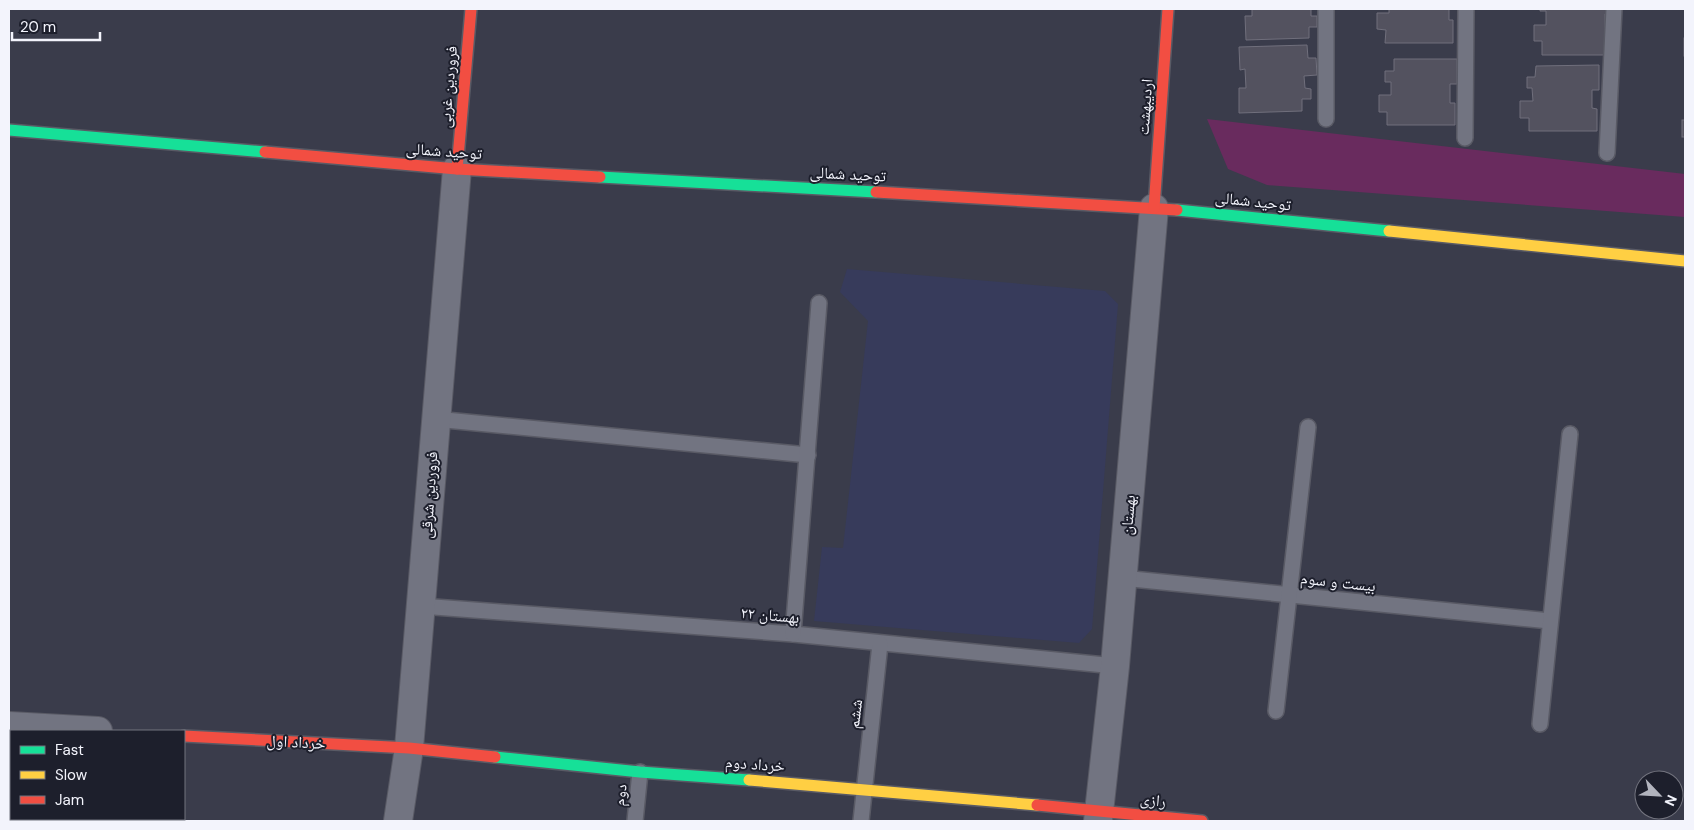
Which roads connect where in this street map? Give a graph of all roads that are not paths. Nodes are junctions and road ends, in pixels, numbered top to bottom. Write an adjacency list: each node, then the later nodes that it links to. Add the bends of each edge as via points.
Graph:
1 (471, 9): 10 (street, فروردین غربی)
2 (1168, 9): 11 (street, اردیبهشت)
3 (1326, 9): 6 (lane)
4 (1466, 9): 8 (lane)
5 (1614, 9): 9 (lane)
6 (1326, 119)
7 (9, 130): 10 (street, توحید شمالی)
8 (1465, 138)
9 (1606, 153)
10 (457, 169): 11 (street, توحید شمالی); 14 (street, فروردین شرقی)
11 (1154, 208): 12 (street, توحید شمالی); 18 (street, بهستان)
12 (1685, 261)
13 (819, 303): 17 (lane)
14 (435, 419): 17 (lane); 20 (street, فروردین شرقی)
15 (1308, 426): 19 (lane)
16 (1570, 434): 21 (lane)
17 (808, 455): 22 (lane)
18 (1122, 578): 19 (lane, بیست و سوم); 24 (street, بهستان)
19 (1288, 594): 21 (lane, بیست و سوم); 25 (lane)
20 (421, 606): 22 (lane, بهستان ۲۲); 30 (street, فروردین شرقی)
21 (1550, 621): 26 (lane)
22 (794, 634): 23 (lane, بهستان ۲۲)
23 (880, 644): 24 (lane, بهستان ۲۲); 32 (lane, ششم)
24 (1115, 666): 33 (street, بهستان)
25 (1276, 710)
26 (1540, 724)
27 (9, 726): 28 (street)
28 (80, 730)
29 (185, 736): 30 (street, خرداد اول)
30 (409, 748): 31 (street, خرداد دوم); 34 (street, فروردین شرقی)
31 (640, 772): 32 (street, خرداد دوم); 35 (lane, دوم)
32 (864, 789): 33 (street, خرداد دوم); 36 (lane, ششم)
33 (1099, 816): 37 (street, رازی)
34 (398, 821)
35 (635, 821)
36 (861, 821)
37 (1202, 821)

